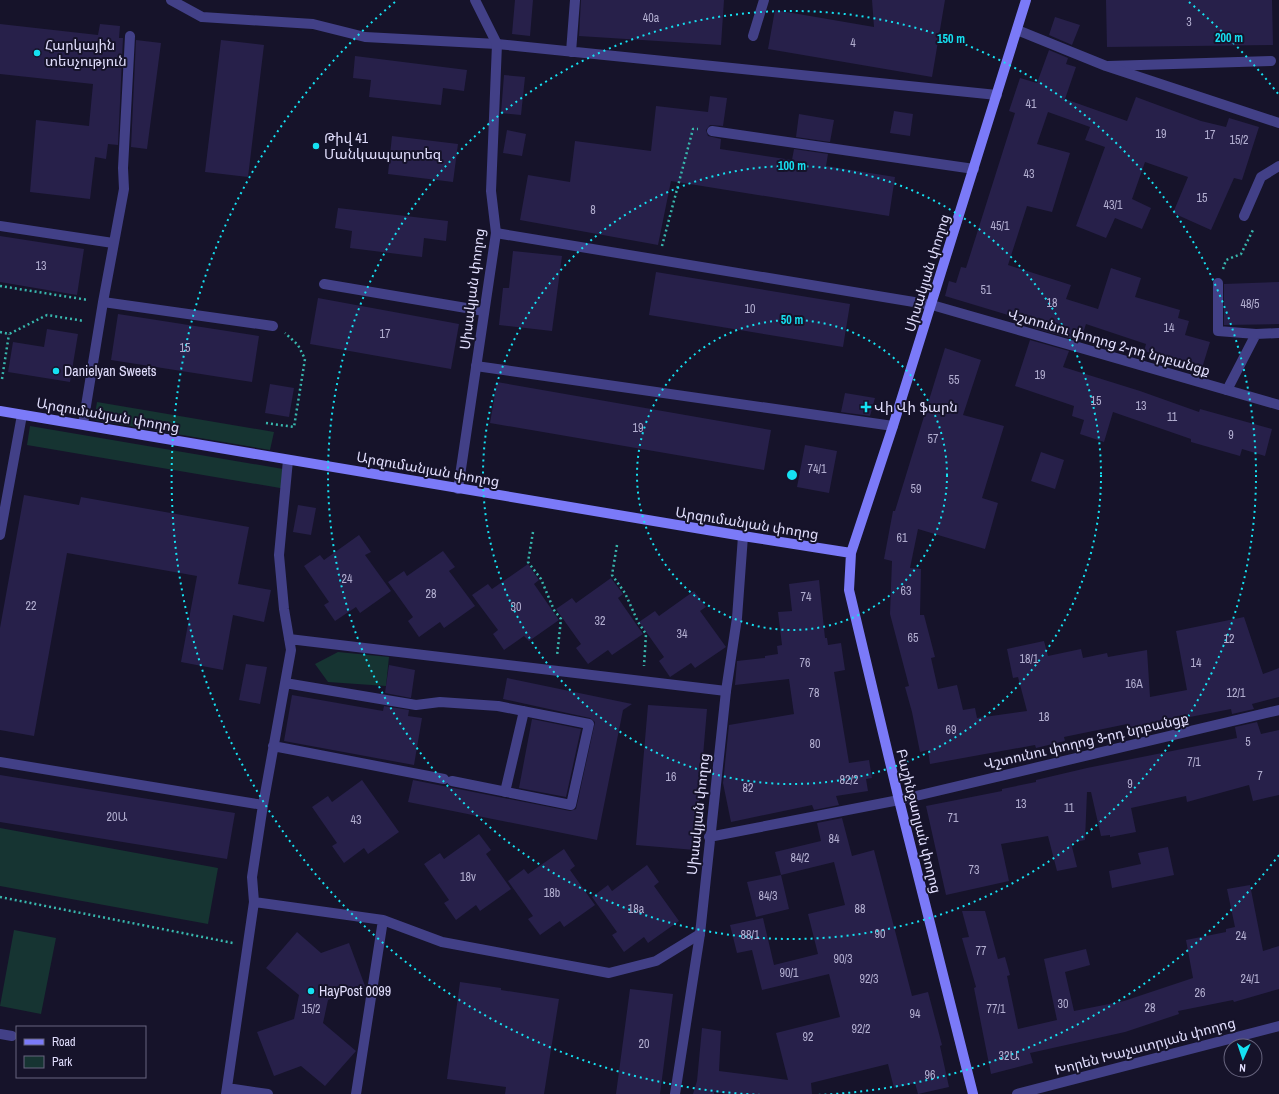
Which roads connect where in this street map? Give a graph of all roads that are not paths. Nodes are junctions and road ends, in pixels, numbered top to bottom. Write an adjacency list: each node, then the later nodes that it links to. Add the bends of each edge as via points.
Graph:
1 (172, 0): 9 (street, via 202,17 313,24 365,37 416,42)
2 (475, 0): 9 (street, Սիսակյան փողոց)
3 (574, 0): 10 (street)
4 (764, 0): 8 (street)
5 (1026, 0): 6 (main road, Սիսակյան փողոց)
6 (1017, 30): 12 (street); 13 (main road, Սիսակյան փողոց)
7 (130, 36): 21 (street, via 124,190)
8 (753, 36)
9 (497, 44): 10 (street); 20 (street, Սիսակյան փողոց, via 491,191)
10 (571, 52): 13 (street)
11 (1272, 61): 12 (street)
12 (1106, 66): 14 (street)
13 (997, 95): 17 (main road, Սիսակյան փողոց)
14 (1279, 123)
15 (712, 131): 17 (street)
16 (1279, 166): 18 (street, via 1261,176)
17 (974, 169): 25 (main road, Սիսակյան փողոց)
18 (1244, 216)
19 (0, 226): 21 (street)
20 (496, 233): 25 (street, Վշտունու փողոց 2-րդ նրբանցք); 26 (street, Սիսակյան փողոց)
21 (114, 243): 24 (street)
22 (1218, 282): 29 (street, via 1218,331)
23 (324, 284): 26 (street)
24 (103, 302): 27 (street); 35 (street)
25 (932, 305): 31 (street, Վշտունու փողոց 2-րդ նրբանցք); 36 (main road, Սիսակյան փողոց)
26 (484, 311): 30 (street, Սիսակյան փողոց)
27 (273, 326)
28 (1279, 333): 29 (street)
29 (1256, 334): 31 (street)
30 (476, 366): 36 (street); 38 (street, Սիսակյան փողոց)
31 (1227, 390): 32 (street, Վշտունու փողոց 2-րդ նրբանցք)
32 (1279, 405)
33 (0, 411): 34 (main road, Արզումանյան փողոց)
34 (22, 415): 35 (main road, Արզումանյան փողոց); 39 (street)
35 (83, 424): 37 (main road, Արզումանյան փողոց)
36 (893, 426): 41 (main road, Սիսակյան փողոց)
37 (288, 460): 38 (main road, Արզումանյան փողոց); 42 (street, via 279,555)
38 (458, 489): 40 (main road, Արզումանյան փողոց)
39 (0, 535)
40 (743, 536): 41 (main road, Արզումանյան փողոց); 44 (street, Սիսակյան փողոց, via 737,618)
41 (851, 553): 50 (main road, Բաշինջաղյան փողոց, via 849,590)
42 (289, 639): 43 (street, via 291,650); 44 (street)
43 (286, 683): 46 (street, via 416,705 440,702 498,706); 47 (street)
44 (726, 691): 52 (street, Սիսակյան փողոց)
45 (1279, 710): 50 (street, Վշտունու փողոց 3-րդ նրբանցք)
46 (524, 711): 49 (street); 49 (street, via 589,724 571,805)
47 (274, 746): 49 (street); 51 (street)
48 (0, 762): 51 (street)
49 (505, 792)
50 (898, 800): 52 (street, Վշտունու փողոց 3-րդ նրբանցք); 63 (main road, Բաշինջաղյան փողոց)
51 (263, 805): 53 (street, via 252,877)
52 (709, 837): 55 (street, Սիսակյան փողոց)
53 (254, 902): 54 (street); 59 (street)
54 (383, 920): 55 (street, via 442,942 609,973 656,961); 61 (street)
55 (700, 934): 62 (street, Սիսակյան փողոց)
56 (1279, 1026): 64 (street, Խորեն Խաչատրյան փողոց)
57 (0, 1034): 58 (street)
58 (12, 1036)
59 (227, 1091): 60 (street)
60 (268, 1094)
61 (356, 1094)
62 (675, 1094)
63 (973, 1094)
64 (1017, 1094)

